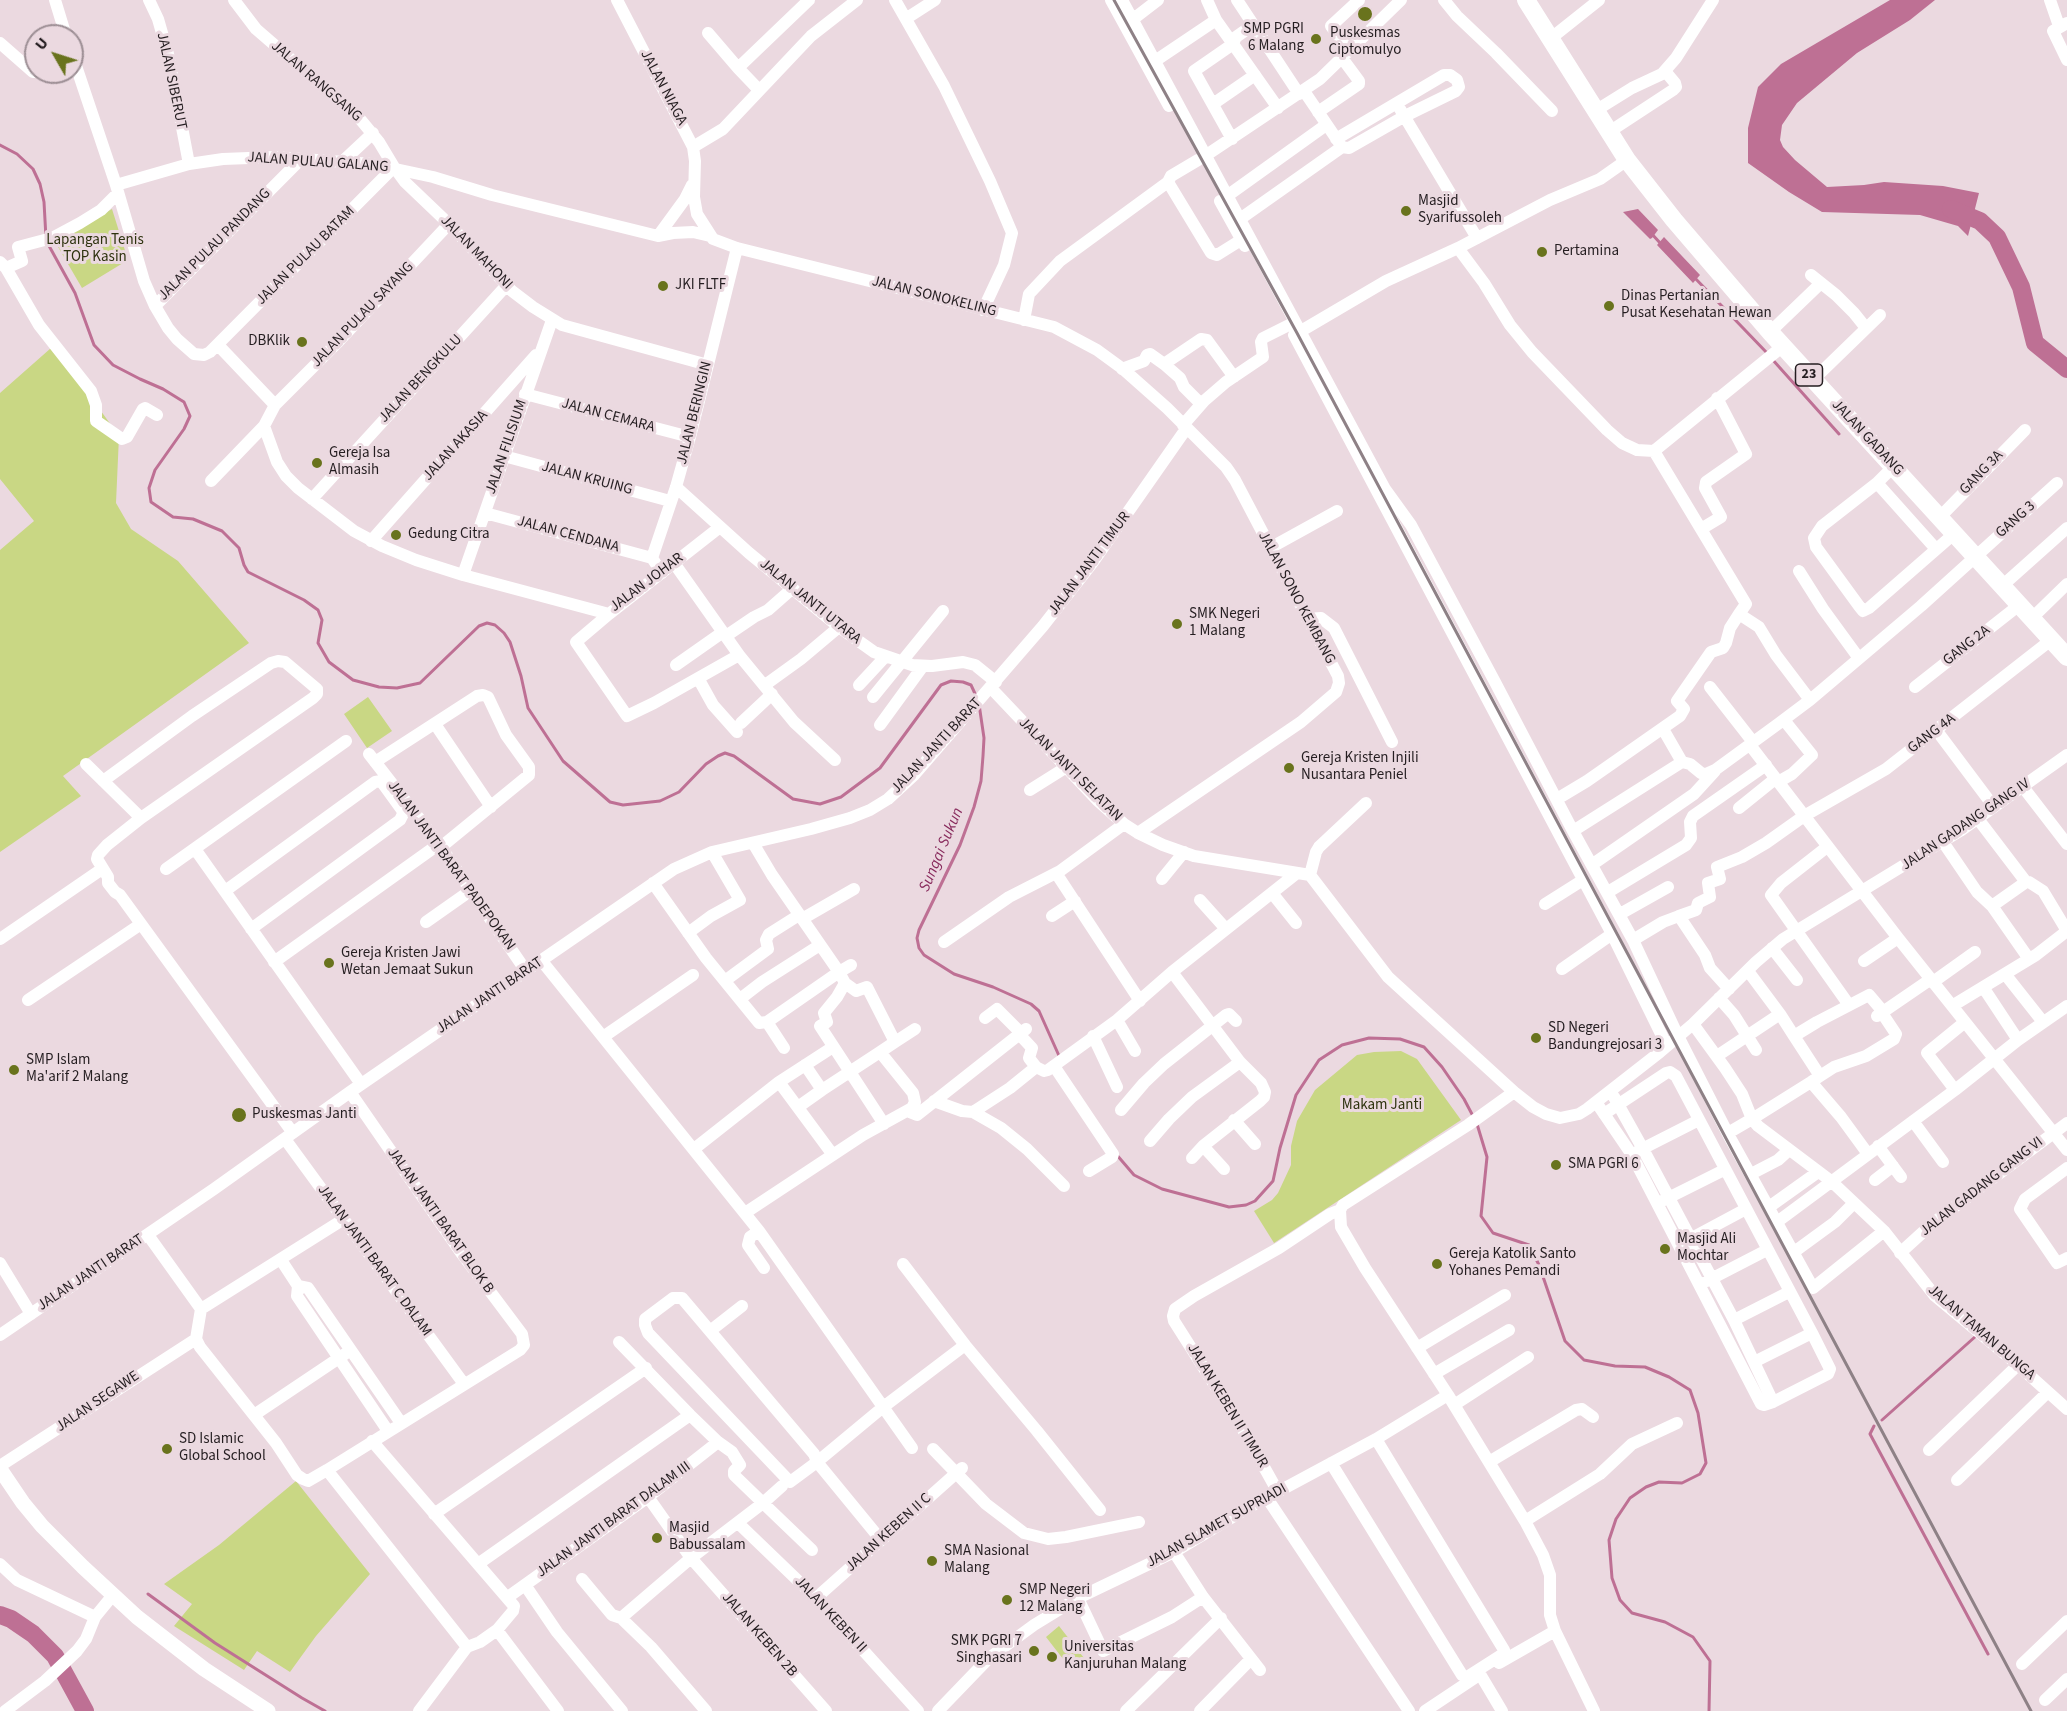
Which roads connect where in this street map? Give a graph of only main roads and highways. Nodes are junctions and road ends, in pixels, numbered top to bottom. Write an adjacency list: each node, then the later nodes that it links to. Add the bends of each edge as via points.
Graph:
1 (1526, 0): 2 (highway, JALAN GADANG / 23, via 1627,160 1770,332 1774,353 1813,380 2018,606)
2 (2062, 649)
3 (0, 1467): 4 (main road, via 23,1503 83,1568 153,1630)
4 (268, 1711)

